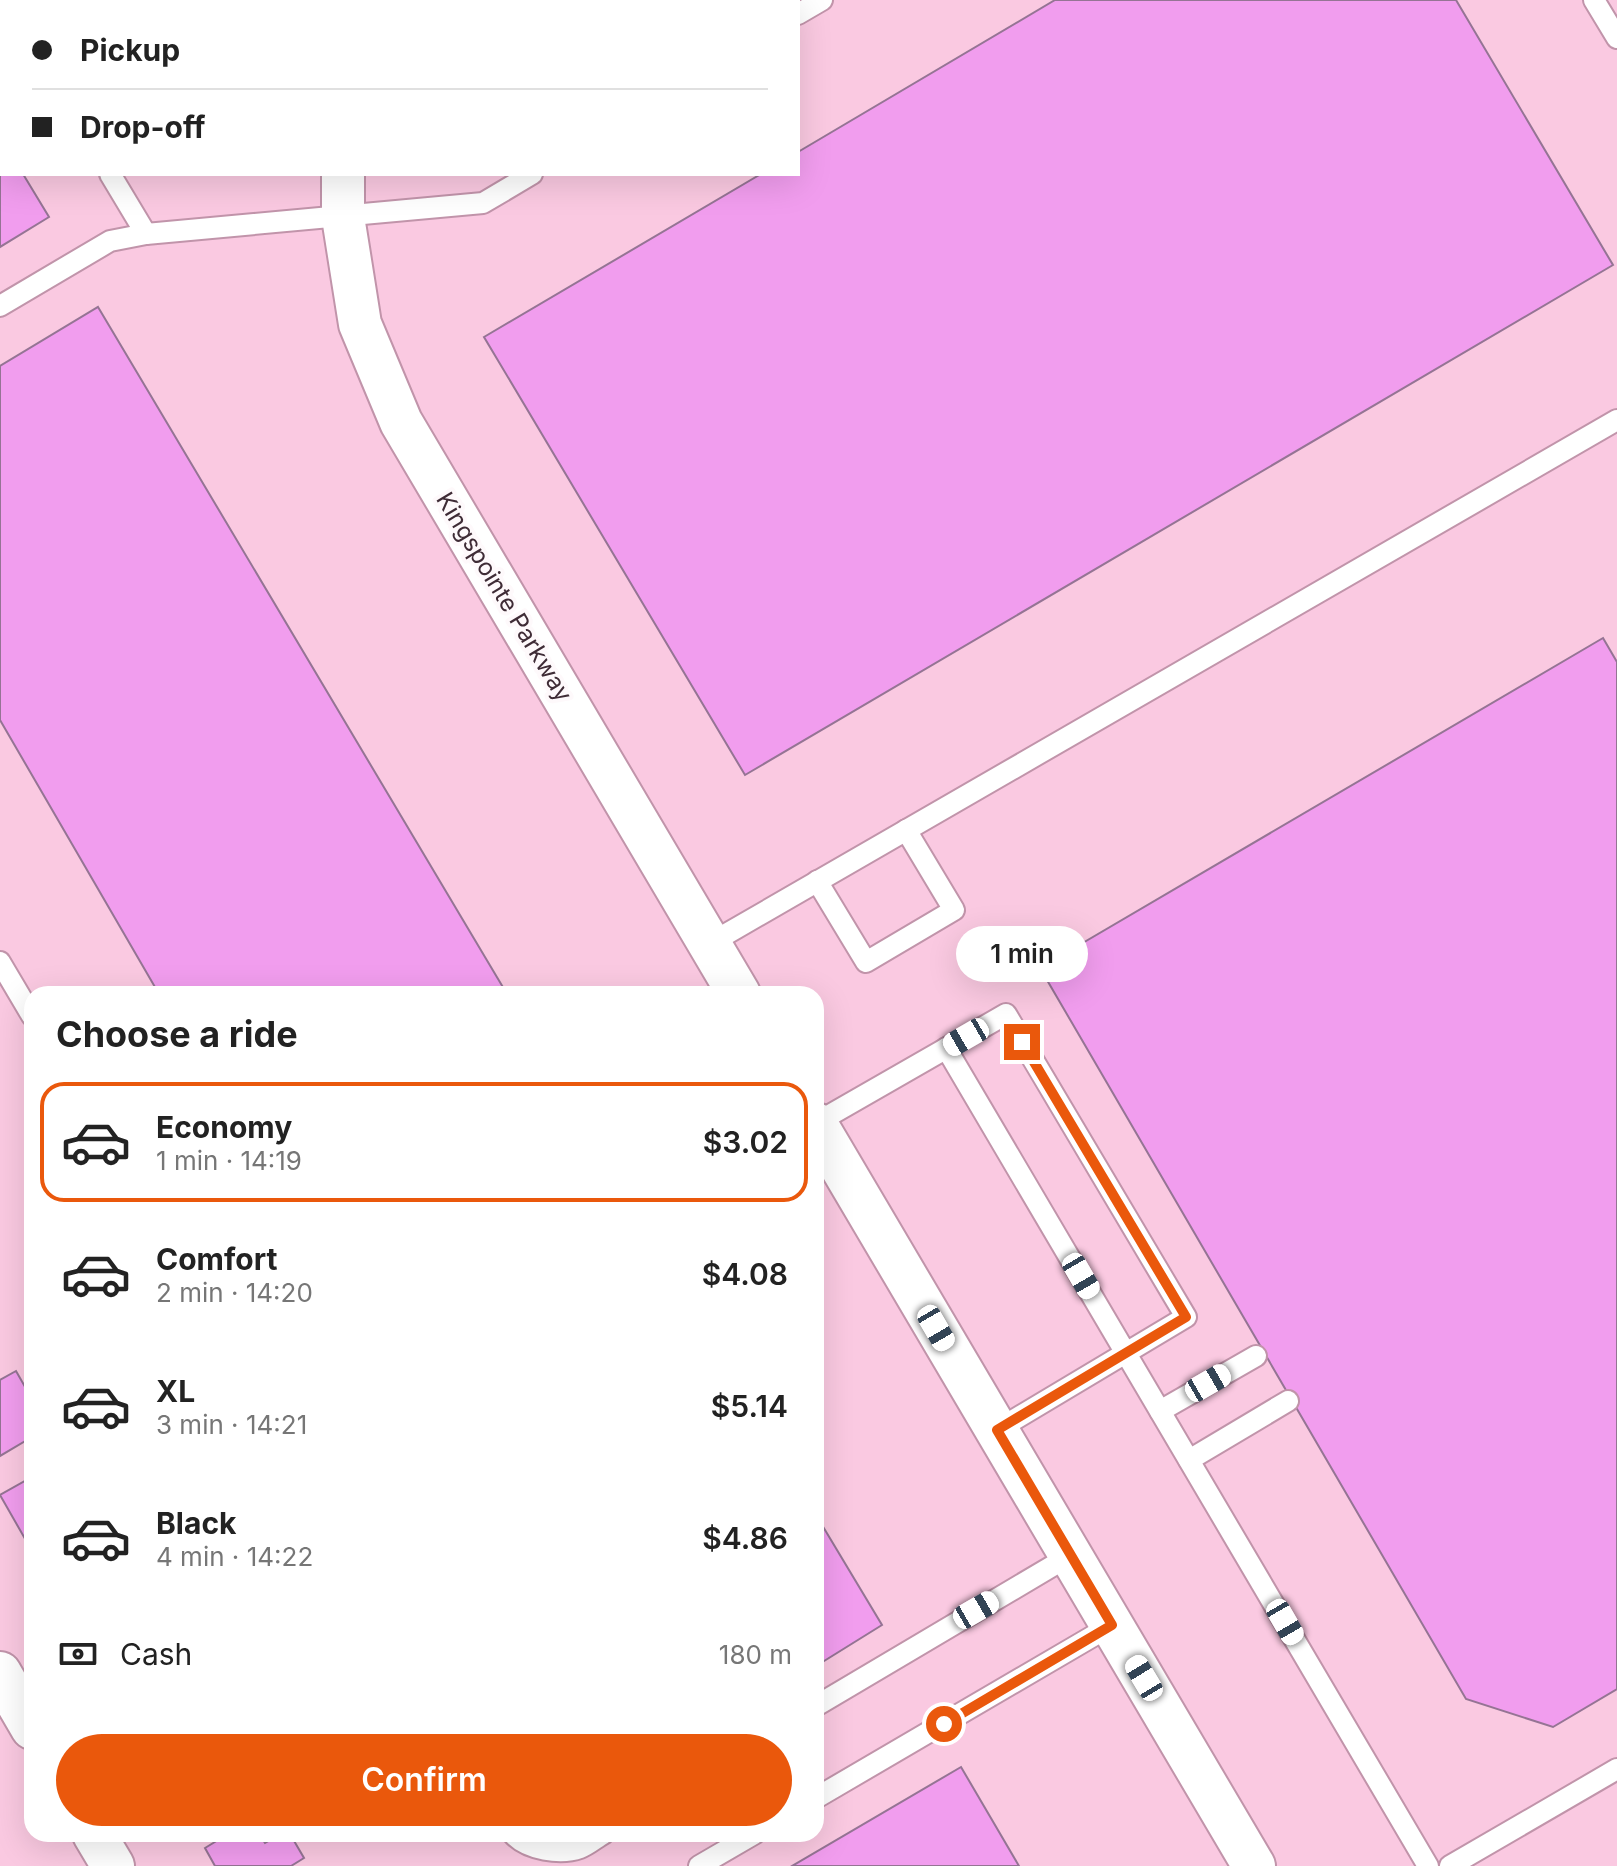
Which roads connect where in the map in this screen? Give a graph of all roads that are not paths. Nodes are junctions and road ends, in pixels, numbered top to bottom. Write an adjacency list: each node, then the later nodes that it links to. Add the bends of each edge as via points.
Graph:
1 (822, 0): 3 (lane)
2 (1594, 0): 4 (lane)
3 (800, 13)
4 (1617, 38)
5 (116, 176): 9 (lane)
6 (343, 176): 8 (street, Kingspointe Parkway)
7 (529, 176): 8 (lane, via 483,203)
8 (343, 217): 9 (lane); 14 (street, Kingspointe Parkway, via 360,324 401,422)
9 (146, 234): 10 (lane, via 110,241)
10 (0, 306)
11 (1617, 420): 12 (lane)
12 (906, 830): 13 (lane); 13 (lane, via 954,910 866,962)
13 (817, 881): 14 (lane)
14 (709, 944): 16 (street, Kingspointe Parkway)
15 (0, 962): 17 (lane)
16 (734, 986)
17 (24, 1002)
18 (946, 1048): 19 (lane); 21 (lane); 21 (lane, via 1006,1014 1186,1317)
19 (824, 1119)
20 (824, 1138): 25 (street)
21 (1125, 1352): 24 (lane); 25 (lane)
22 (1256, 1356): 24 (lane)
23 (1288, 1401): 26 (lane)
24 (1160, 1411): 26 (lane)
25 (997, 1430): 27 (street)
26 (1189, 1460): 41 (lane)
27 (1071, 1555): 28 (street); 30 (lane)
28 (1112, 1625): 33 (lane); 40 (street)
29 (0, 1673): 31 (street)
30 (824, 1701)
31 (24, 1714)
32 (1617, 1769): 42 (lane)
33 (824, 1793)
34 (99, 1842): 38 (street)
35 (524, 1842): 36 (lane, via 539,1850 579,1849)
36 (590, 1842)
37 (740, 1842): 39 (lane)
38 (113, 1866)
39 (699, 1866)
40 (1254, 1866)
41 (1428, 1866)
42 (1450, 1866)

